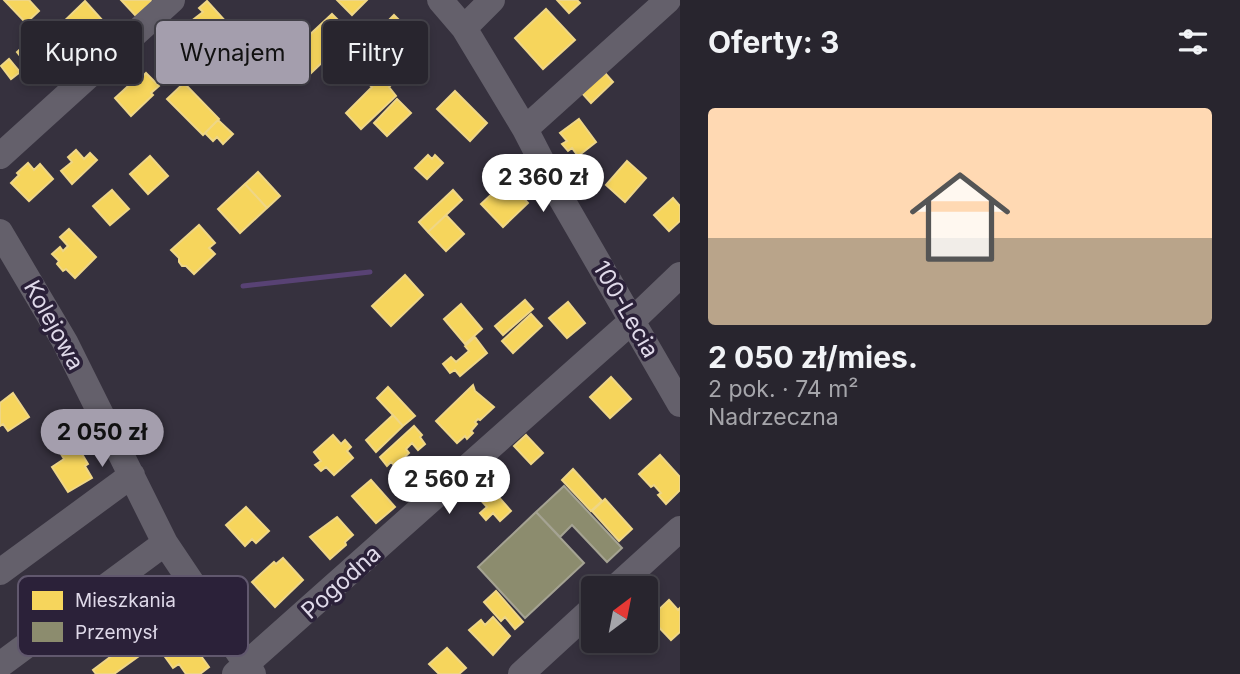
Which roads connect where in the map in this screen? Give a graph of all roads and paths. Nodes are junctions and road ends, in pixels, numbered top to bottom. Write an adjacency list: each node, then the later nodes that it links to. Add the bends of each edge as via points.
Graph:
1 (172, 0): 7 (street)
2 (440, 0): 5 (street, 100-Lecia)
3 (492, 0): 5 (street)
4 (668, 0): 6 (street)
5 (464, 28): 6 (street, 100-Lecia)
6 (525, 129): 10 (street, 100-Lecia)
7 (0, 156)
8 (0, 232): 12 (street, Kolejowa, via 65,342)
9 (680, 275): 10 (street, Pogodna)
10 (633, 320): 11 (street, 100-Lecia); 23 (street, Pogodna)
11 (680, 404)
12 (132, 475): 14 (street, Kolejowa); 15 (street)
13 (680, 529): 18 (street)
14 (165, 542): 16 (street); 17 (street, Kolejowa)
15 (0, 572)
16 (119, 576)
17 (186, 576)
18 (628, 576)
19 (581, 619): 24 (street)
20 (18, 652): 22 (street)
21 (236, 656): 23 (street, Kolejowa)
22 (0, 665)
23 (245, 671)
24 (521, 674)

